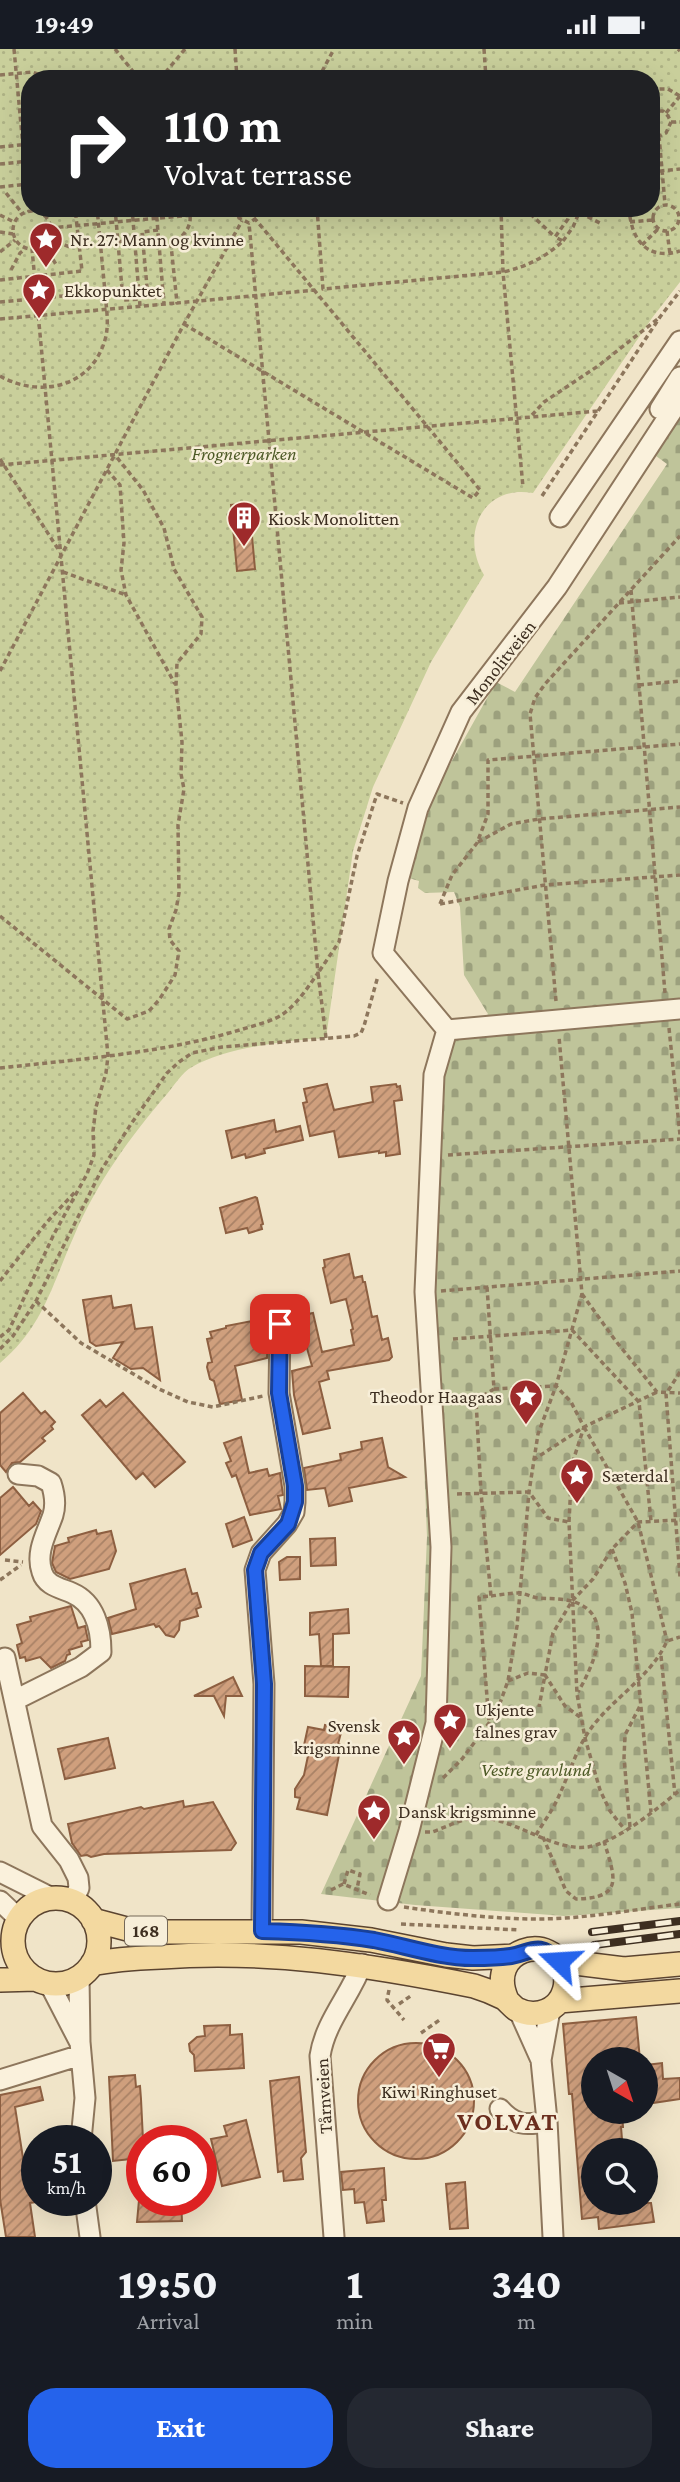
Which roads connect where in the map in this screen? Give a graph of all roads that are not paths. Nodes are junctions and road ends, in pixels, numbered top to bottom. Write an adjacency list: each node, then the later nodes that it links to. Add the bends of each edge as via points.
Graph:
1 (680, 341): 4 (street)
2 (680, 377): 5 (street)
3 (680, 400): 7 (street, Monolitveien, via 557,587 461,712 418,808 383,953)
4 (560, 517)
5 (528, 614)
6 (673, 1010): 7 (street)
7 (447, 1030): 15 (street, via 434,1075 425,1292 441,1547 436,1723)
8 (280, 1324): 17 (street, via 279,1393 295,1502 288,1524 261,1553 255,1570 264,1684)
9 (18, 1474): 11 (street, via 51,1483 54,1512 43,1537 42,1574 53,1586 90,1605 101,1632 101,1652)
10 (5, 1658): 11 (street)
11 (15, 1700): 13 (street, via 42,1826 78,1878 79,1888)
12 (0, 1872): 13 (street)
13 (63, 1900): 16 (main road, via 85,1909); 18 (main road, via 39,1902 27,1909)
14 (0, 1901): 18 (street)
15 (389, 1901)
16 (93, 1920): 17 (main road, 168, via 153,1932); 23 (main road, via 99,1934 98,1950)
17 (262, 1931): 19 (main road, 168, via 371,1940 472,1958)
18 (11, 1932): 25 (main road, via 18,1960)
19 (513, 1956): 20 (main road, via 532,1949 552,1954); 27 (main road, via 501,1977 502,1989)
20 (559, 1961): 22 (main road, via 624,1969); 28 (main road, via 566,1981)
21 (362, 1964): 23 (main road, 168, via 196,1954 122,1958); 27 (main road, 168, via 474,1986); 37 (street, Tårnveien, via 326,2031 320,2056)
22 (680, 1964)
23 (85, 1971): 25 (main road, via 59,1984); 29 (street)
24 (0, 1980): 25 (main road)
25 (42, 1981): 29 (street)
26 (680, 1991): 28 (main road)
27 (513, 2005): 28 (main road, via 535,2014); 30 (street)
28 (554, 2005): 30 (street)
29 (80, 2048): 31 (street); 34 (street, via 85,2098)
30 (541, 2060): 33 (street)
31 (0, 2080)
32 (500, 2109): 33 (street, via 511,2120 533,2125)
33 (547, 2122): 38 (street)
34 (82, 2125)
35 (87, 2216): 36 (street)
36 (90, 2237)
37 (334, 2237)
38 (553, 2237)

